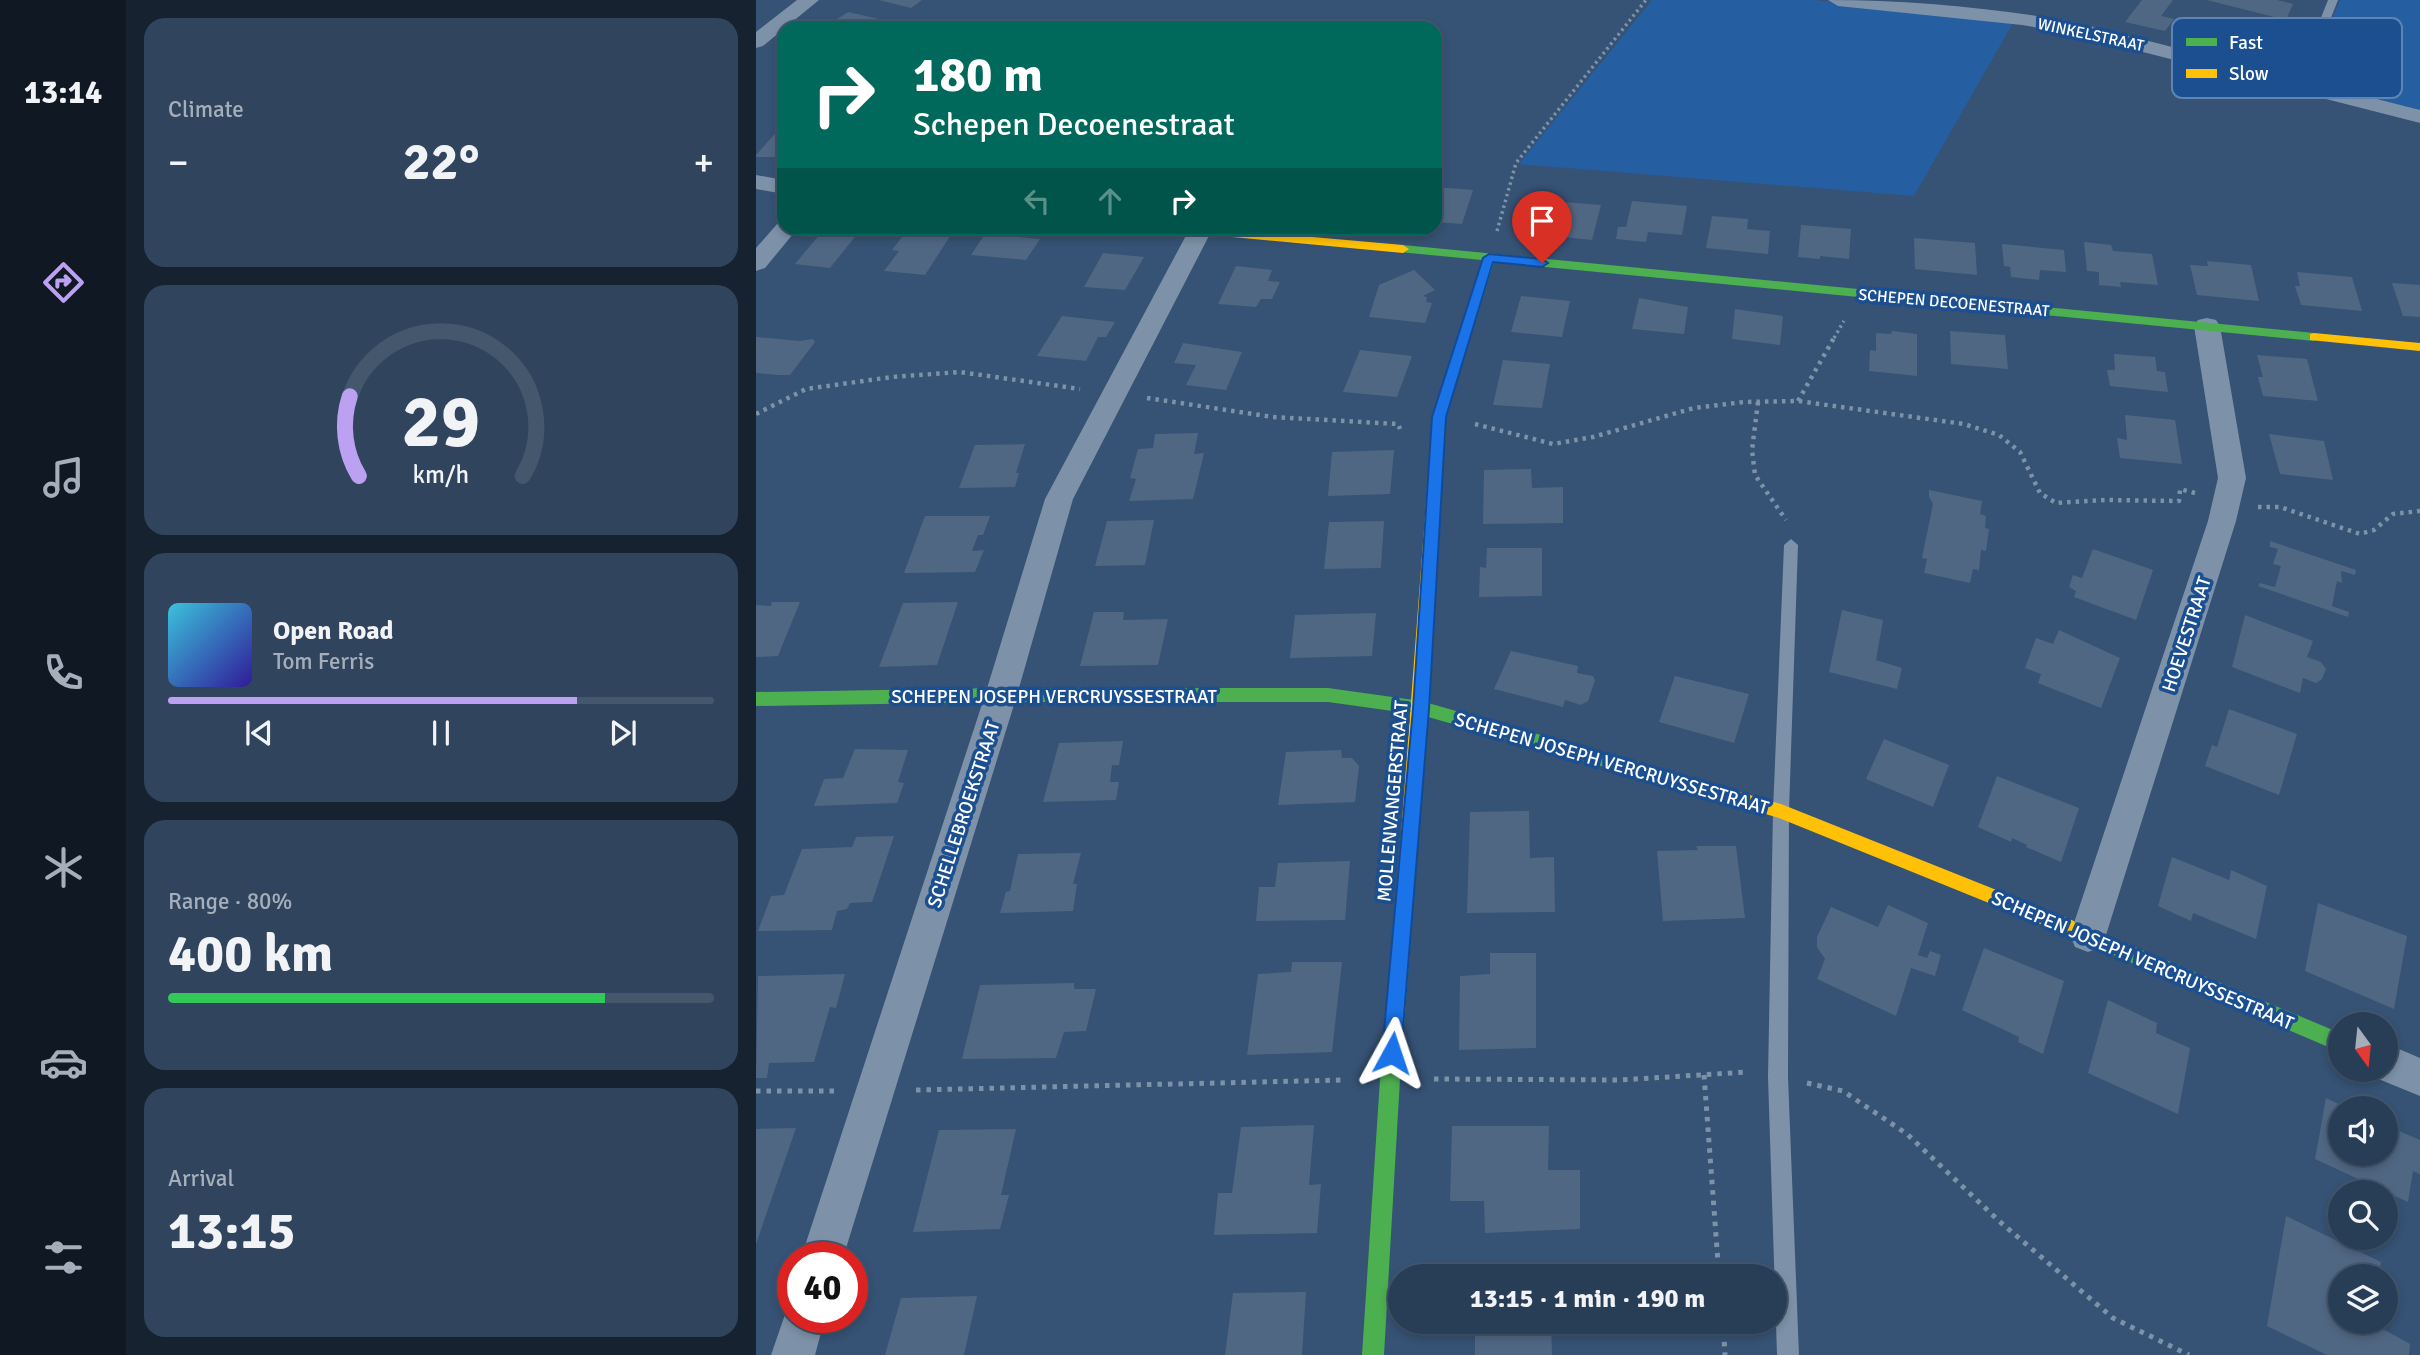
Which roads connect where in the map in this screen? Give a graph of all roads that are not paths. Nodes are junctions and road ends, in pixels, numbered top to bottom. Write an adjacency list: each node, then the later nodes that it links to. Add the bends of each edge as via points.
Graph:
1 (809, 0): 5 (street)
2 (1839, 0): 8 (street, WINKELSTRAAT, via 2074,27)
3 (2333, 0): 4 (lane)
4 (2326, 18)
5 (782, 21)
6 (777, 25): 7 (street)
7 (756, 42)
8 (2172, 53)
9 (2346, 98): 10 (street, WINKELSTRAAT)
10 (2420, 117)
11 (756, 182): 12 (street)
12 (777, 186)
13 (780, 235): 17 (street)
14 (1187, 235): 21 (street, SCHELLEBROEKSTRAAT, via 1115,394 1059,499)
15 (1252, 235): 16 (street, SCHELLEBROEKSTRAAT)
16 (1489, 258): 18 (street, SCHEPEN DECOENESTRAAT); 23 (street, MOLLENVANGERSTRAAT, via 1439,417)
17 (756, 263)
18 (2207, 326): 19 (street, SCHEPEN DECOENESTRAAT); 25 (street, HOEVESTRAAT, via 2232,478)
19 (2420, 347)
20 (1791, 545): 24 (lane)
21 (1001, 695): 22 (street, SCHEPEN JOSEPH VERCRUYSSESTRAAT); 23 (street, SCHEPEN JOSEPH VERCRUYSSESTRAAT, via 1328,695); 29 (street, SCHELLEBROEKSTRAAT)
22 (756, 699)
23 (1421, 709): 24 (street, SCHEPEN JOSEPH VERCRUYSSESTRAAT); 32 (street, MOLLENVANGERSTRAAT)
24 (1781, 811): 25 (street, SCHEPEN JOSEPH VERCRUYSSESTRAAT); 33 (lane, via 1778,1077)
25 (2088, 935): 26 (street, SCHEPEN JOSEPH VERCRUYSSESTRAAT)
26 (2328, 1038)
27 (2398, 1068): 28 (street)
28 (2420, 1077)
29 (827, 1242)
30 (800, 1333): 31 (street)
31 (793, 1355)
32 (1373, 1355)
33 (1788, 1355)

